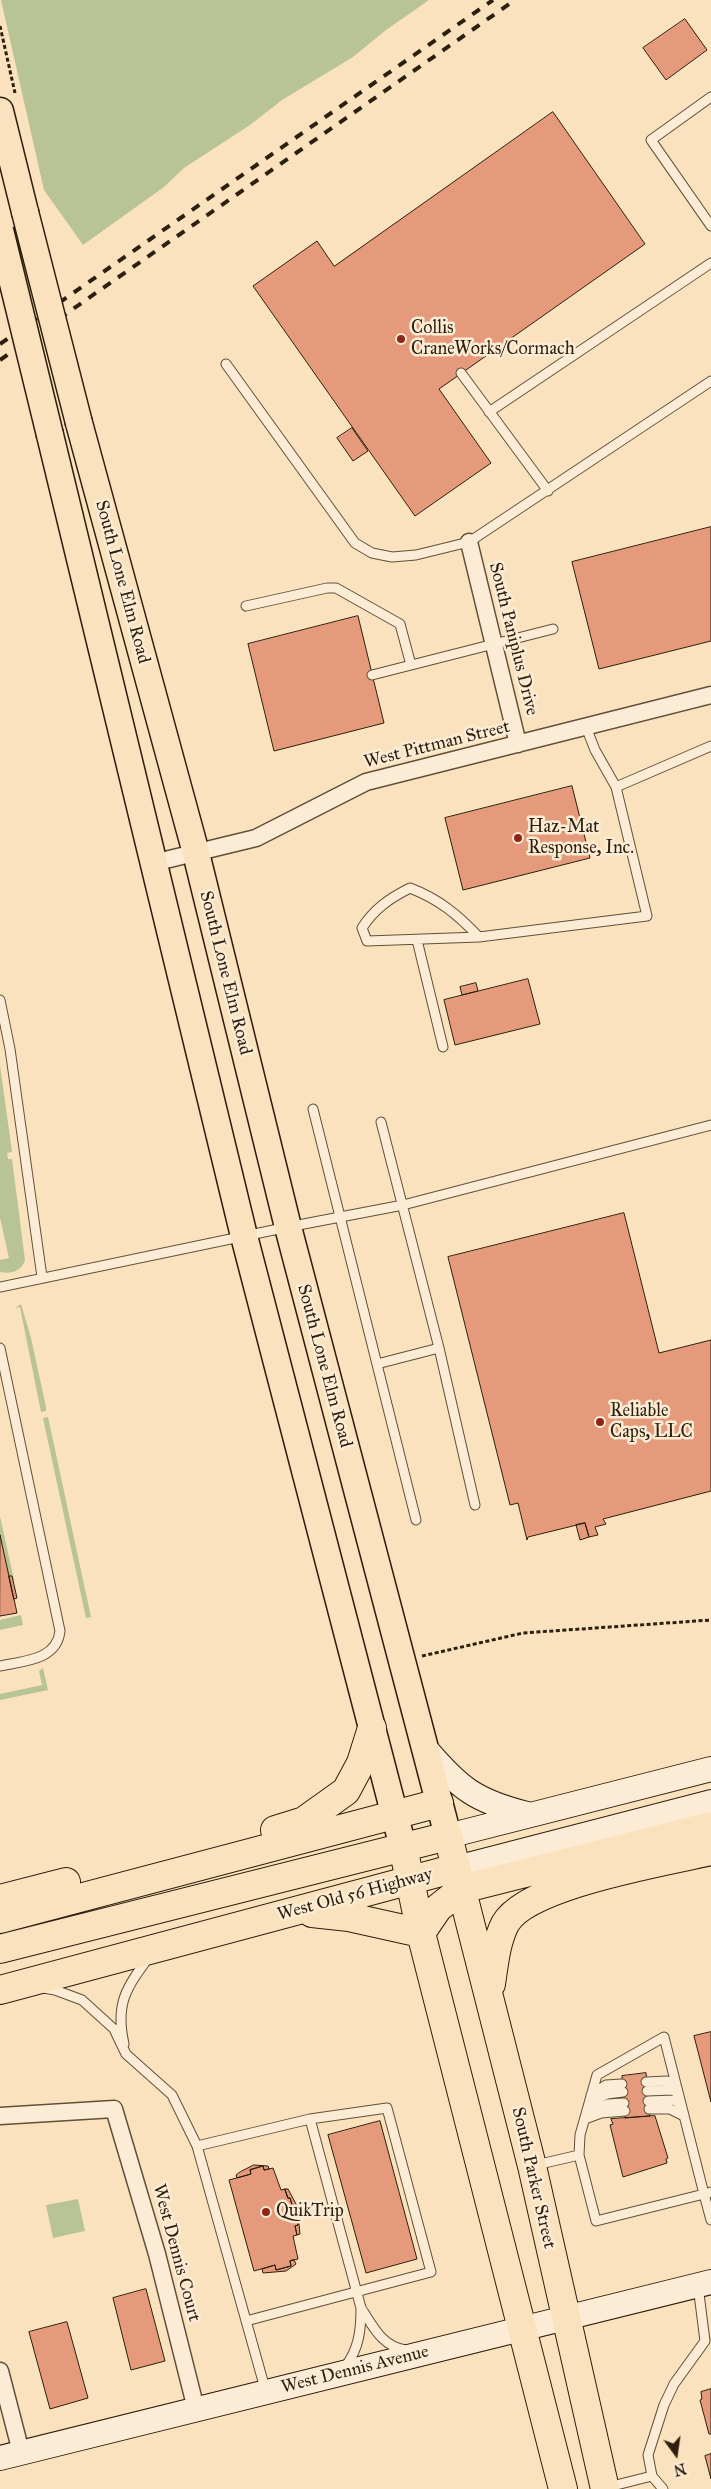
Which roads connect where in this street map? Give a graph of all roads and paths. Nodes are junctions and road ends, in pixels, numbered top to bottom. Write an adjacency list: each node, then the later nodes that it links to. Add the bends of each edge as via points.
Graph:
1 (711, 97): 3 (lane, via 651,140)
2 (0, 111): 22 (main road, South Lone Elm Road, bridge, via 79,423)
3 (711, 226)
4 (0, 230): 23 (main road, South Lone Elm Road, bridge)
5 (711, 263): 9 (lane)
6 (226, 364): 11 (lane, via 355,543 372,553 392,557 416,555)
7 (461, 373): 9 (lane)
8 (711, 381): 10 (lane)
9 (489, 412): 10 (lane)
10 (548, 491): 11 (lane)
11 (469, 542): 14 (street, South Paniplus Drive)
12 (246, 606): 15 (lane, via 336,588 400,624)
13 (553, 629): 14 (lane)
14 (494, 645): 15 (lane); 19 (street, South Paniplus Drive)
15 (411, 665): 16 (lane)
16 (372, 674)
17 (711, 695): 18 (street, West Pittman Street)
18 (586, 727): 19 (street, West Pittman Street); 21 (lane)
19 (518, 744): 22 (street, West Pittman Street, via 366,782 256,838)
20 (711, 746): 21 (lane)
21 (616, 787): 24 (lane, via 647,916)
22 (196, 853): 23 (street, West Pittman Street); 33 (main road, South Lone Elm Road)
23 (153, 863): 34 (main road, South Lone Elm Road)
24 (479, 937): 25 (lane); 25 (lane, via 456,912 430,895 410,888 384,903 362,928 367,941)
25 (417, 940): 27 (lane)
26 (0, 1000): 35 (lane, via 10,1049)
27 (444, 1047)
28 (313, 1109): 32 (lane)
29 (381, 1122): 31 (lane)
30 (711, 1125): 31 (lane)
31 (402, 1206): 32 (lane); 38 (lane)
32 (341, 1218): 33 (lane); 39 (lane)
33 (288, 1227): 34 (lane); 46 (main road, South Lone Elm Road)
34 (244, 1236): 35 (lane); 45 (main road, South Lone Elm Road)
35 (42, 1277): 36 (lane)
36 (0, 1287)
37 (0, 1348): 44 (lane, via 60,1630 54,1648 47,1654)
38 (439, 1348): 39 (lane); 40 (lane)
39 (377, 1364): 41 (lane)
40 (475, 1505)
41 (416, 1520)
42 (711, 1620): 43 (path, via 523,1633)
43 (420, 1656)
44 (0, 1666)
45 (372, 1728): 50 (main road, South Lone Elm Road); 58 (highway, via 361,1763 346,1791 304,1821)
46 (425, 1748): 49 (main road, South Lone Elm Road); 51 (street, via 450,1778 471,1793 494,1806)
47 (711, 1769): 51 (street, West Old 56 Highway)
48 (711, 1802): 56 (street, West Old 56 Highway)
49 (439, 1803): 50 (highway); 53 (main road, South Lone Elm Road)
50 (395, 1815): 54 (main road, South Lone Elm Road); 60 (highway)
51 (531, 1815): 53 (street, West Old 56 Highway)
52 (711, 1826): 56 (highway)
53 (448, 1836): 54 (highway, West Old 56 Highway); 56 (highway, South Parker Street)
54 (403, 1847): 57 (highway); 62 (highway, West Old 56 Highway)
55 (711, 1851): 65 (highway, via 568,1885 520,1907 506,1923 498,1944)
56 (459, 1879): 57 (highway, West Old 56 Highway); 61 (highway); 65 (highway, South Parker Street)
57 (412, 1881): 59 (highway, West Old 56 Highway); 61 (highway)
58 (0, 1899)
59 (294, 1912): 61 (highway, via 349,1917); 63 (highway, West Old 56 Highway)
60 (0, 1919)
61 (421, 1933): 87 (highway)
62 (0, 1948)
63 (155, 1950): 64 (highway, West Old 56 Highway); 66 (lane, via 130,1982 123,1999 121,2019)
64 (10, 1988): 66 (lane, via 55,1990 82,2000 114,2029)
65 (489, 1995): 79 (highway, South Parker Street)
66 (126, 2054): 77 (lane, via 172,2095)
67 (647, 2087): 69 (lane)
68 (623, 2088): 70 (lane, via 606,2085)
69 (677, 2089): 70 (lane, via 664,2037 597,2075); 71 (lane)
70 (590, 2099): 74 (lane)
71 (681, 2105): 75 (lane); 75 (lane, via 674,2100 649,2105 670,2108)
72 (624, 2107): 74 (lane, via 608,2104)
73 (0, 2116): 92 (street, West Dennis Court, via 114,2109 157,2254)
74 (586, 2116): 78 (lane, via 580,2135)
75 (684, 2116): 80 (lane)
76 (310, 2119): 77 (lane); 83 (lane); 83 (lane, via 387,2108 429,2263 431,2272)
77 (197, 2146): 86 (lane)
78 (579, 2155): 79 (lane); 80 (lane, via 596,2221)
79 (532, 2166): 85 (highway, South Parker Street)
80 (708, 2193): 81 (lane)
81 (711, 2220)
82 (704, 2284): 85 (street, West Dennis Avenue); 94 (lane, via 705,2341 674,2384 664,2405 648,2455)
83 (356, 2292): 84 (lane); 86 (lane)
84 (361, 2308): 88 (lane, via 385,2343 396,2349); 90 (lane, via 354,2356)
85 (565, 2319): 87 (street, West Dennis Avenue); 95 (highway, South Parker Street)
86 (246, 2321): 91 (lane)
87 (523, 2328): 88 (street, West Dennis Avenue); 96 (highway)
88 (423, 2352): 90 (street, West Dennis Avenue)
89 (0, 2371): 93 (street)
90 (339, 2374): 91 (street, West Dennis Avenue)
91 (266, 2392): 92 (street, West Dennis Avenue)
92 (196, 2409): 93 (street, West Dennis Avenue)
93 (11, 2455)
94 (652, 2476): 95 (lane); 97 (lane)
95 (605, 2488)
96 (562, 2489)
97 (663, 2489)

